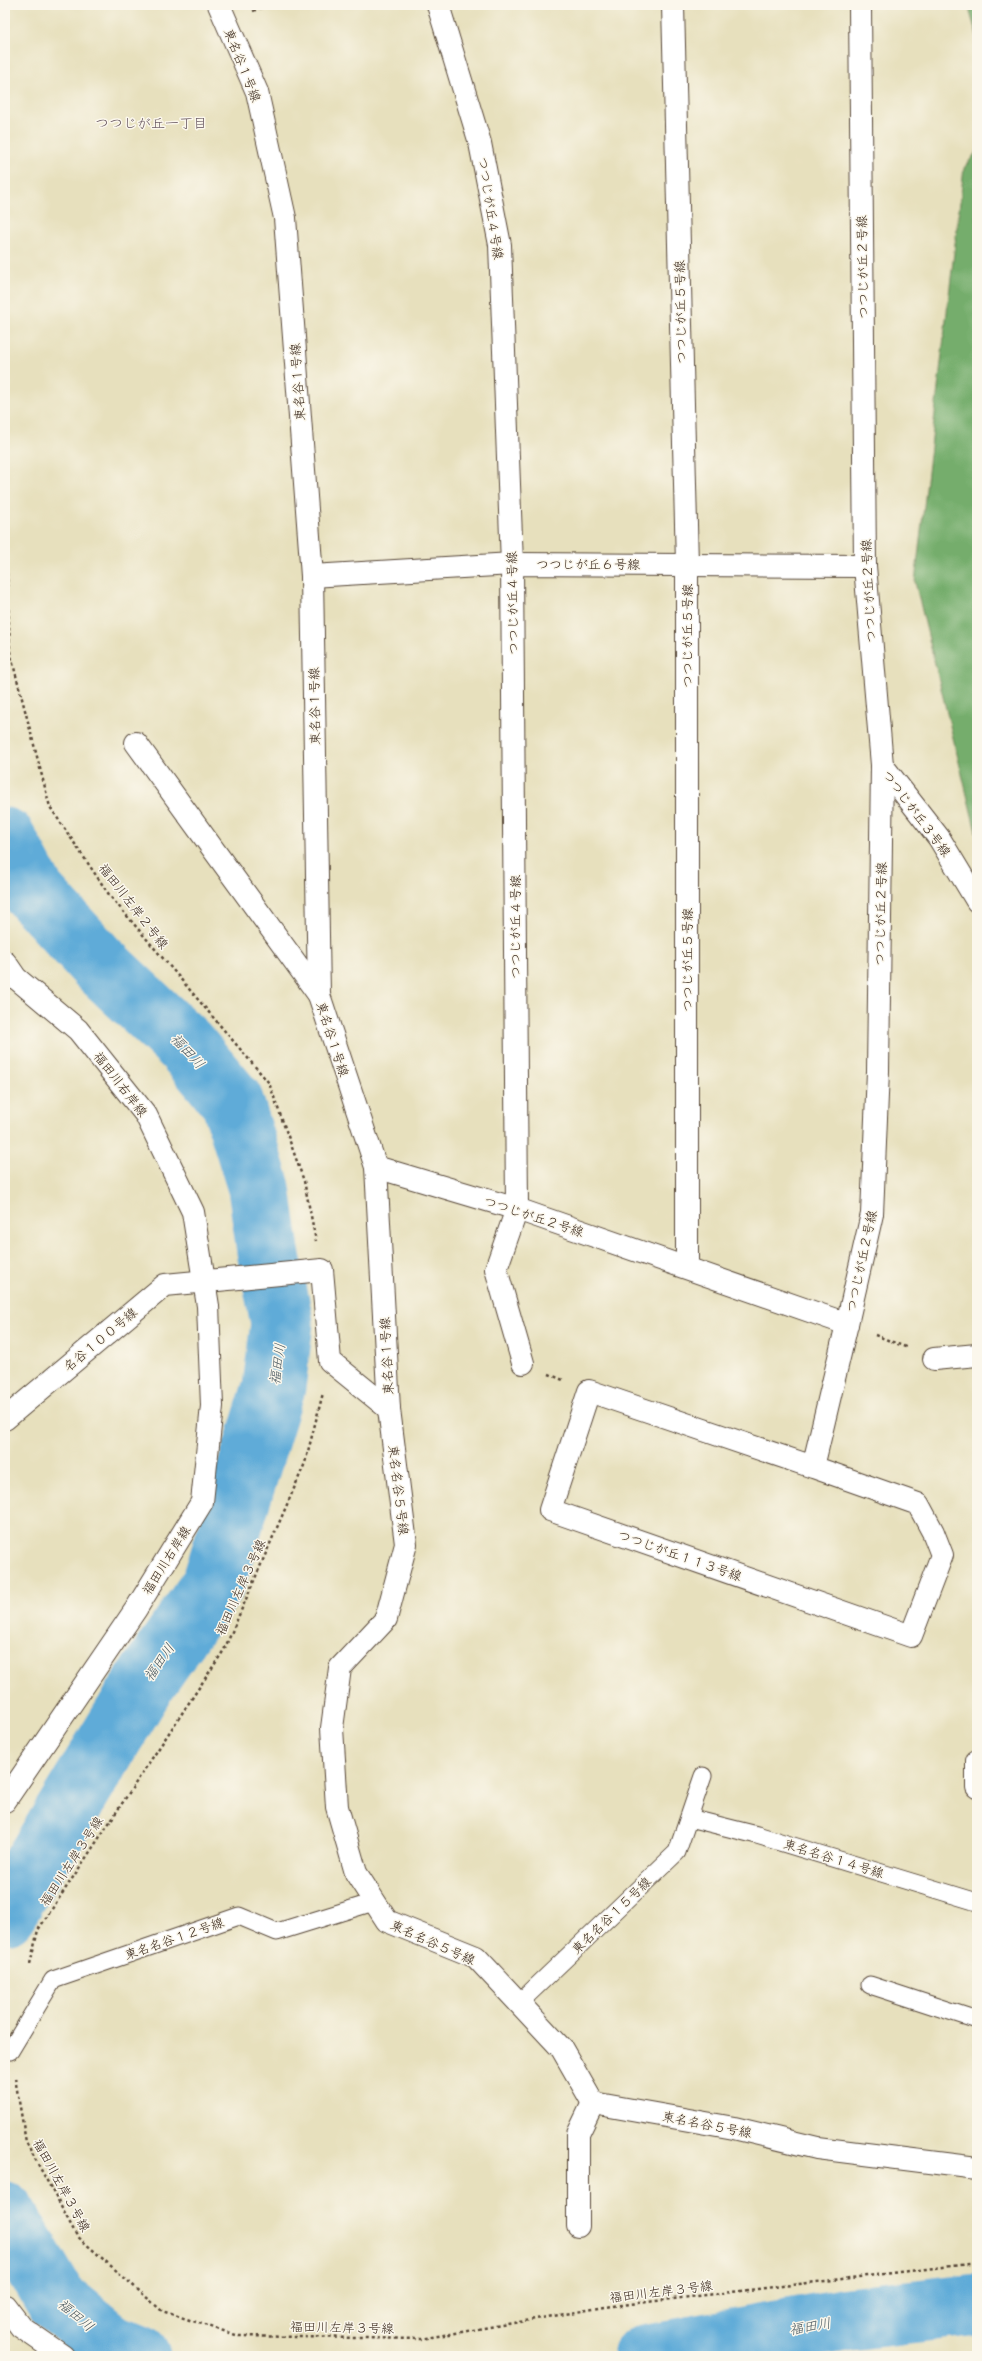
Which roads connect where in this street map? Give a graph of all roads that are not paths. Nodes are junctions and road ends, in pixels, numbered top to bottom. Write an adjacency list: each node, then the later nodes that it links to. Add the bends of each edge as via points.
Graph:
1 (219, 5): 8 (street, 東名谷１号線, via 257,92 285,218)
2 (438, 5): 5 (street, つつじが丘４号線, via 480,143 500,245)
3 (673, 5): 6 (street, つつじが丘５号線)
4 (860, 5): 7 (street, つつじが丘２号線)
5 (512, 564): 6 (street, つつじが丘６号線); 8 (street, つつじが丘６号線); 15 (street, つつじが丘４号線)
6 (687, 564): 7 (street, つつじが丘６号線); 16 (street, つつじが丘５号線)
7 (865, 566): 10 (street, つつじが丘２号線)
8 (312, 576): 13 (street, 東名谷１号線)
9 (136, 743): 13 (street)
10 (882, 765): 11 (street, つつじが丘３号線, via 939,838); 18 (street, つつじが丘２号線, via 878,1071 872,1214)
11 (977, 901)
12 (5, 962): 17 (street, 福田川右岸線, via 16,978 78,1030 146,1115 193,1212)
13 (318, 995): 14 (street, 東名谷１号線)
14 (376, 1167): 15 (street, つつじが丘２号線); 22 (street, 東名谷１号線)
15 (517, 1209): 16 (street, つつじが丘２号線); 21 (street, つつじが丘４号線, via 496,1269)
16 (687, 1267): 18 (street, つつじが丘２号線)
17 (204, 1282): 22 (street, via 322,1270 330,1361); 23 (street, 名谷１００号線, via 165,1285); 28 (street, 福田川右岸線, via 208,1306 212,1406 202,1502 136,1610)
18 (847, 1324): 24 (street)
19 (977, 1355): 20 (street)
20 (934, 1359)
21 (523, 1363)
22 (389, 1408): 30 (street, 東名名谷５号線, via 406,1544 386,1619 340,1668 332,1728 337,1807 356,1873)
23 (5, 1419)
24 (812, 1467): 24 (street, つつじが丘１１３号線, via 589,1391 550,1510 911,1636 942,1555 918,1504)
25 (977, 1762): 27 (street)
26 (704, 1776): 29 (lane, 東名名谷１５号線)
27 (977, 1787)
28 (5, 1801)
29 (689, 1818): 31 (lane, 東名名谷１４号線, via 757,1835); 33 (lane, 東名名谷１５号線, via 677,1852)
30 (374, 1902): 33 (street, 東名名谷５号線, via 387,1921 476,1957); 35 (lane, 東名名谷１２号線, via 278,1932 239,1916 53,1980)
31 (977, 1902)
32 (870, 1985): 34 (lane)
33 (519, 2003): 36 (street, 東名名谷５号線, via 562,2049)
34 (977, 2020)
35 (10, 2051)
36 (593, 2102): 37 (street, 東名名谷５号線, via 734,2128 817,2148); 38 (street, via 578,2134)
37 (977, 2168)
38 (578, 2226)
39 (5, 2306): 40 (street, via 21,2327)
40 (63, 2356)

